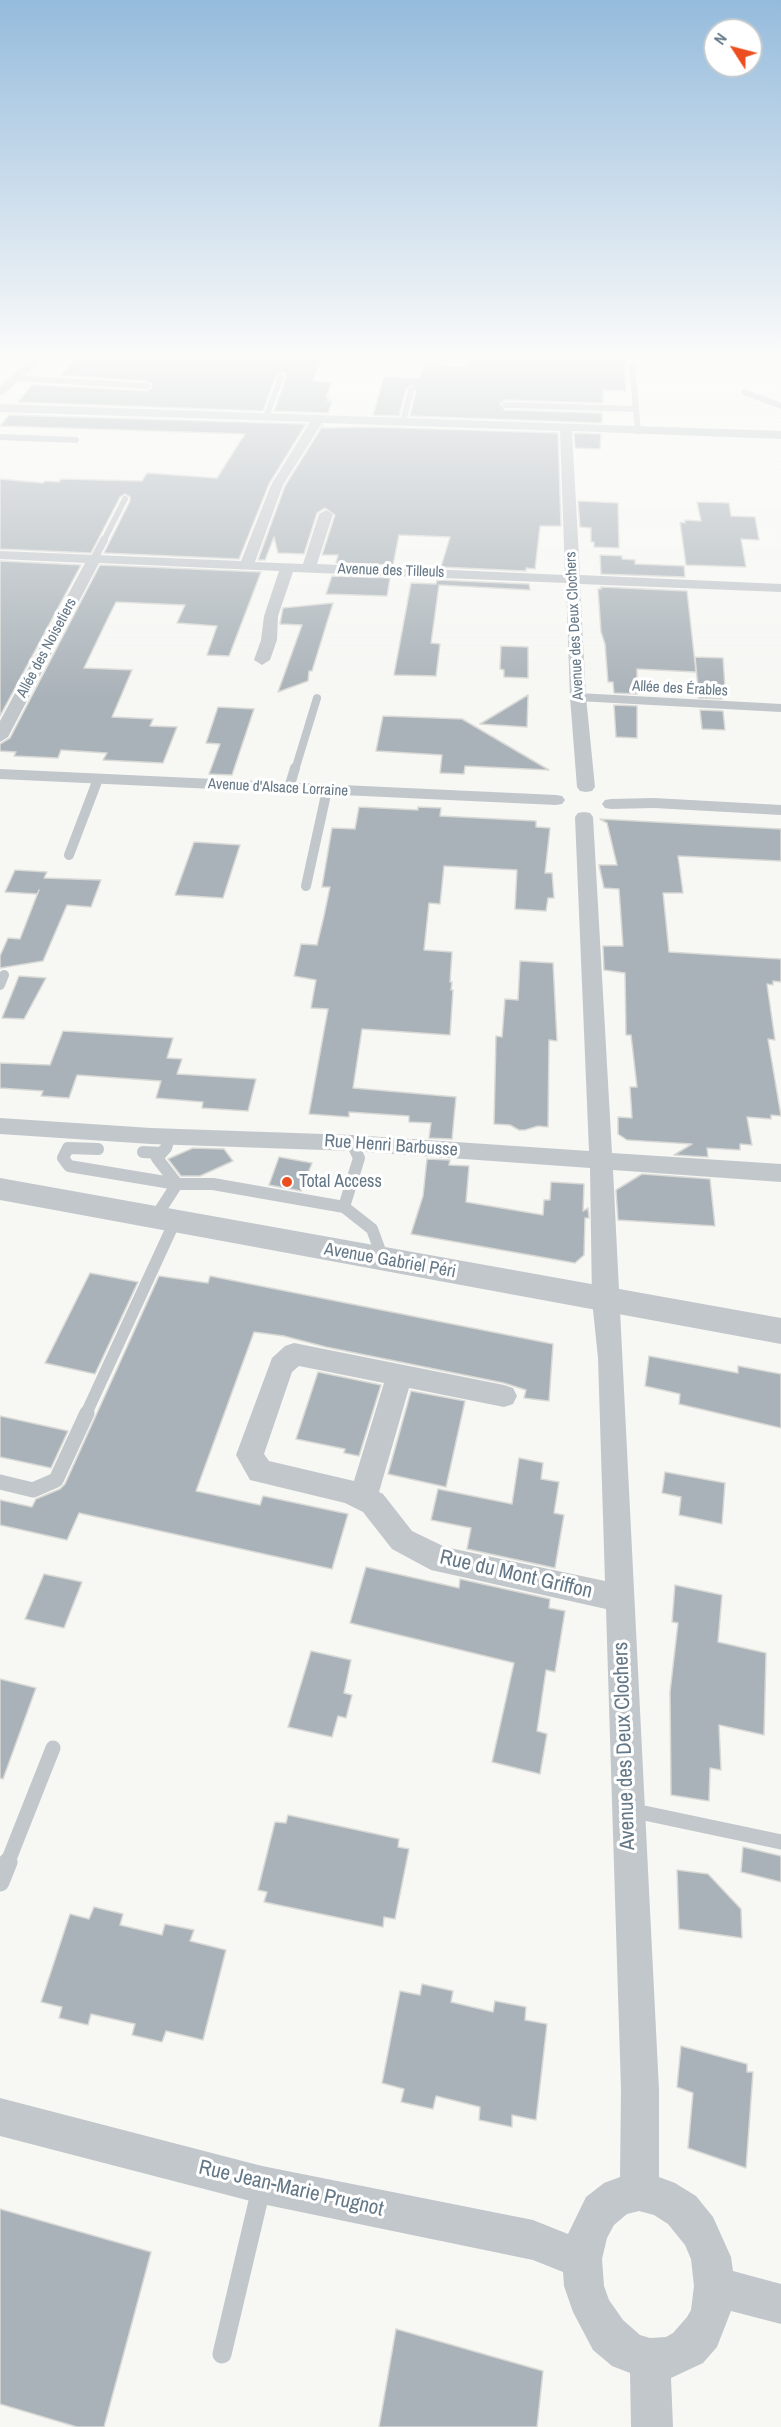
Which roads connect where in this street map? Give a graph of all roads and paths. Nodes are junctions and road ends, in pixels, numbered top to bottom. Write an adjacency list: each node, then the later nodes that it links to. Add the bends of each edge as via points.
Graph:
1 (285, 472): 7 (street)
2 (568, 472): 10 (street, Avenue des Deux Clochers)
3 (125, 499): 6 (lane)
4 (326, 514): 9 (street)
5 (0, 555): 6 (street, Avenue des Tilleuls)
6 (94, 559): 7 (street, Avenue des Tilleuls); 16 (street, Allée des Noisetiers)
7 (248, 565): 8 (street, Avenue des Tilleuls)
8 (287, 567): 9 (street, Avenue des Tilleuls); 12 (street)
9 (309, 568): 10 (street, Avenue des Tilleuls)
10 (572, 579): 11 (street, Avenue des Tilleuls); 13 (street, Avenue des Deux Clochers)
11 (781, 588)
12 (262, 660)
13 (578, 697): 15 (lane, Allée des Érables); 19 (street, Avenue des Deux Clochers)
14 (317, 698): 20 (lane)
15 (781, 708)
16 (0, 736)
17 (0, 774): 18 (street, Avenue d'Alsace Lorraine)
18 (98, 779): 20 (street, Avenue d'Alsace Lorraine); 26 (lane)
19 (586, 787): 22 (street, via 562,791); 23 (street, via 607,795)
20 (289, 788): 21 (street, Avenue d'Alsace Lorraine)
21 (327, 790): 22 (street, Avenue d'Alsace Lorraine); 27 (lane)
22 (556, 800): 25 (street, via 561,810)
23 (611, 804): 24 (street); 25 (street, via 600,815)
24 (781, 810)
25 (584, 818): 33 (street)
26 (69, 855)
27 (306, 886)
28 (0, 1126): 30 (street, Rue Henri Barbusse, via 151,1136)
29 (352, 1143): 30 (street, Rue Henri Barbusse); 33 (street, Rue Henri Barbusse); 37 (lane, via 359,1158)
30 (165, 1144): 32 (lane); 35 (lane, via 157,1158)
31 (98, 1149): 35 (lane, via 68,1148 63,1158 69,1166)
32 (143, 1152)
33 (601, 1160): 34 (street, Rue Henri Barbusse); 40 (street, Avenue des Deux Clochers)
34 (781, 1173)
35 (177, 1184): 37 (lane, via 213,1184); 38 (lane)
36 (0, 1189): 38 (street, Avenue Gabriel Péri)
37 (344, 1207): 39 (lane, via 372,1229)
38 (165, 1219): 39 (street, Avenue Gabriel Péri); 44 (lane, via 56,1480 33,1490)
39 (383, 1259): 40 (street, Avenue Gabriel Péri)
40 (604, 1300): 41 (street, Avenue Gabriel Péri); 46 (street, Avenue des Deux Clochers, via 611,1358)
41 (781, 1331)
42 (400, 1375): 43 (street, Rue du Mont Griffon); 45 (street); 45 (street, Rue du Mont Griffon, via 294,1354 281,1366 250,1455 260,1471)
43 (504, 1396)
44 (0, 1482)
45 (363, 1498): 46 (street, Rue du Mont Griffon, via 373,1503 402,1540 441,1560)
46 (620, 1598): 48 (street, Avenue des Deux Clochers)
47 (53, 1748): 50 (lane)
48 (628, 1809): 49 (lane); 53 (street, Avenue des Deux Clochers, via 640,2090)
49 (781, 1842)
50 (0, 1882)
51 (0, 2116): 52 (street, Rue Jean-Marie Prugnot)
52 (262, 2185): 54 (street, Rue Jean-Marie Prugnot, via 533,2240); 57 (lane)
53 (639, 2192): 54 (street, via 618,2197 600,2211 588,2233); 55 (street, via 662,2197 682,2210 699,2231 711,2258)
54 (582, 2259): 58 (street, via 584,2286 592,2312 608,2335 627,2351)
55 (714, 2286): 56 (street); 58 (street, via 711,2310 702,2332 688,2348 670,2358)
56 (781, 2304)
57 (222, 2354)
58 (650, 2359): 59 (street)
59 (652, 2427)

